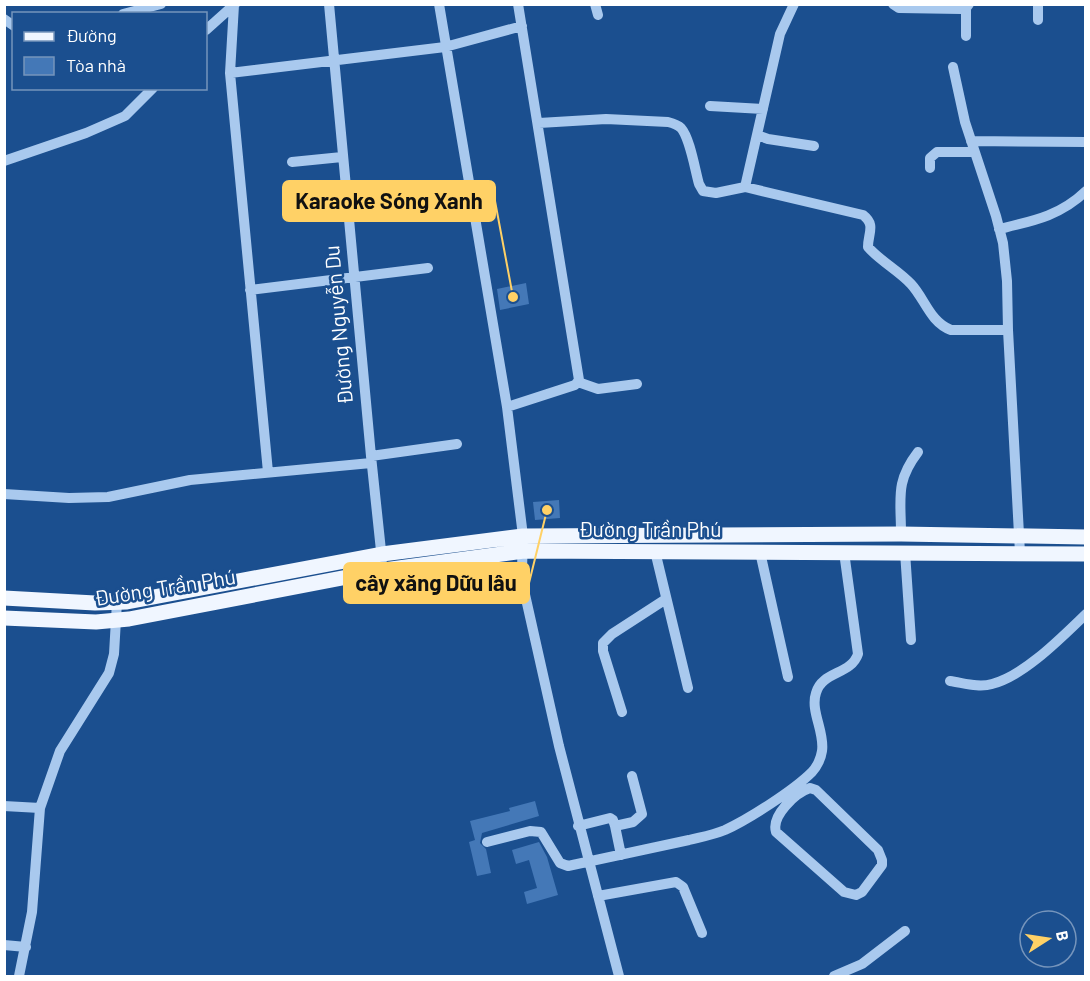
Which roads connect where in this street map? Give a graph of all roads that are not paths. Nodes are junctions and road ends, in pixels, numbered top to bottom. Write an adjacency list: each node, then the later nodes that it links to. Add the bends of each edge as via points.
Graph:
1 (161, 4): 10 (street)
2 (329, 4): 16 (street, Đường Nguyễn Du)
3 (439, 4): 15 (street)
4 (518, 4): 12 (street)
5 (794, 4): 21 (street, via 780,34)
6 (893, 4): 9 (street, via 899,8)
7 (1038, 4): 11 (street)
8 (234, 5): 13 (street); 18 (street)
9 (967, 6): 14 (street)
10 (128, 12)
11 (1038, 20)
12 (522, 26): 15 (street); 22 (street)
13 (207, 29)
14 (966, 36)
15 (445, 47): 16 (street); 41 (street)
16 (333, 60): 18 (street); 28 (street, Đường Nguyễn Du)
17 (953, 67): 24 (street)
18 (230, 73): 37 (street)
19 (151, 90): 29 (street, via 129,112 86,134)
20 (710, 106): 21 (street)
21 (763, 109): 23 (street)
22 (539, 123): 32 (street, via 606,119 668,122 682,129 703,191 716,193); 39 (street)
23 (757, 135): 26 (street); 32 (street)
24 (971, 141): 25 (street); 27 (street)
25 (1086, 142)
26 (814, 146)
27 (974, 153): 31 (street, via 938,152 930,158); 34 (street)
28 (342, 157): 30 (street); 36 (street, Đường Nguyễn Du)
29 (4, 161)
30 (292, 162)
31 (930, 168)
32 (745, 187): 38 (street, via 863,215 872,225 868,247 912,285 926,309 945,328)
33 (1086, 191): 34 (street, via 1060,211)
34 (999, 229): 38 (street, via 1007,281)
35 (428, 268): 36 (street)
36 (354, 277): 37 (street); 44 (street, Đường Nguyễn Du)
37 (250, 290): 45 (street)
38 (1008, 330): 48 (street)
39 (578, 382): 40 (street, via 598,389); 41 (street)
40 (637, 384)
41 (507, 407): 50 (street)
42 (457, 444): 44 (street)
43 (918, 452): 47 (street, via 902,478)
44 (371, 459): 45 (street); 56 (street, Đường Nguyễn Du)
45 (268, 472): 46 (street, via 190,480 108,497)
46 (4, 494)
47 (901, 534): 48 (main road, Đường Trần Phú); 50 (main road, Đường Trần Phú)
48 (1020, 536): 49 (main road, Đường Trần Phú); 55 (street)
49 (1086, 537)
50 (524, 544): 51 (main road, Đường Trần Phú); 56 (main road, Đường Trần Phú); 58 (main road, Đường Trần Phú); 75 (street, via 522,569 535,643)
51 (655, 551): 52 (main road, Đường Trần Phú); 60 (street)
52 (760, 552): 53 (main road, Đường Trần Phú); 66 (street)
53 (844, 552): 54 (main road, Đường Trần Phú); 71 (street, via 858,654 849,667 826,678 816,693 822,736 817,765)
54 (905, 552): 55 (main road, Đường Trần Phú); 65 (street)
55 (1020, 553): 57 (main road, Đường Trần Phú)
56 (382, 554): 58 (street, Đường Nguyễn Du); 61 (main road, Đường Trần Phú)
57 (1086, 554)
58 (384, 570): 64 (main road, Đường Trần Phú)
59 (4, 598): 61 (main road, Đường Trần Phú)
60 (666, 599): 68 (street); 69 (street, via 603,644)
61 (117, 602): 64 (street)
62 (1086, 614): 67 (street, via 1048,651 1010,676 993,684)
63 (4, 618): 64 (main road, Đường Trần Phú)
64 (116, 620): 73 (street, via 109,674 60,752)
65 (911, 640)
66 (788, 677)
67 (951, 681)
68 (688, 688)
69 (622, 712)
70 (632, 776): 76 (street, via 642,814 633,822)
71 (768, 805): 74 (street); 78 (street, via 716,833)
72 (4, 806): 73 (street)
73 (40, 808): 84 (street)
74 (779, 814): 74 (street, via 802,792 814,788 878,850 882,865 860,894 844,892 776,832)
75 (578, 826): 76 (street, via 610,818); 79 (street)
76 (615, 826): 78 (street)
77 (487, 842): 79 (street, via 536,830 563,866)
78 (621, 855): 79 (street)
79 (588, 862): 80 (street)
80 (598, 896): 82 (street, via 676,882 682,885); 86 (street)
81 (905, 931): 87 (street, via 862,964)
82 (702, 933)
83 (4, 945): 84 (street)
84 (26, 947): 85 (street)
85 (20, 976)
86 (619, 976)
87 (834, 976)

